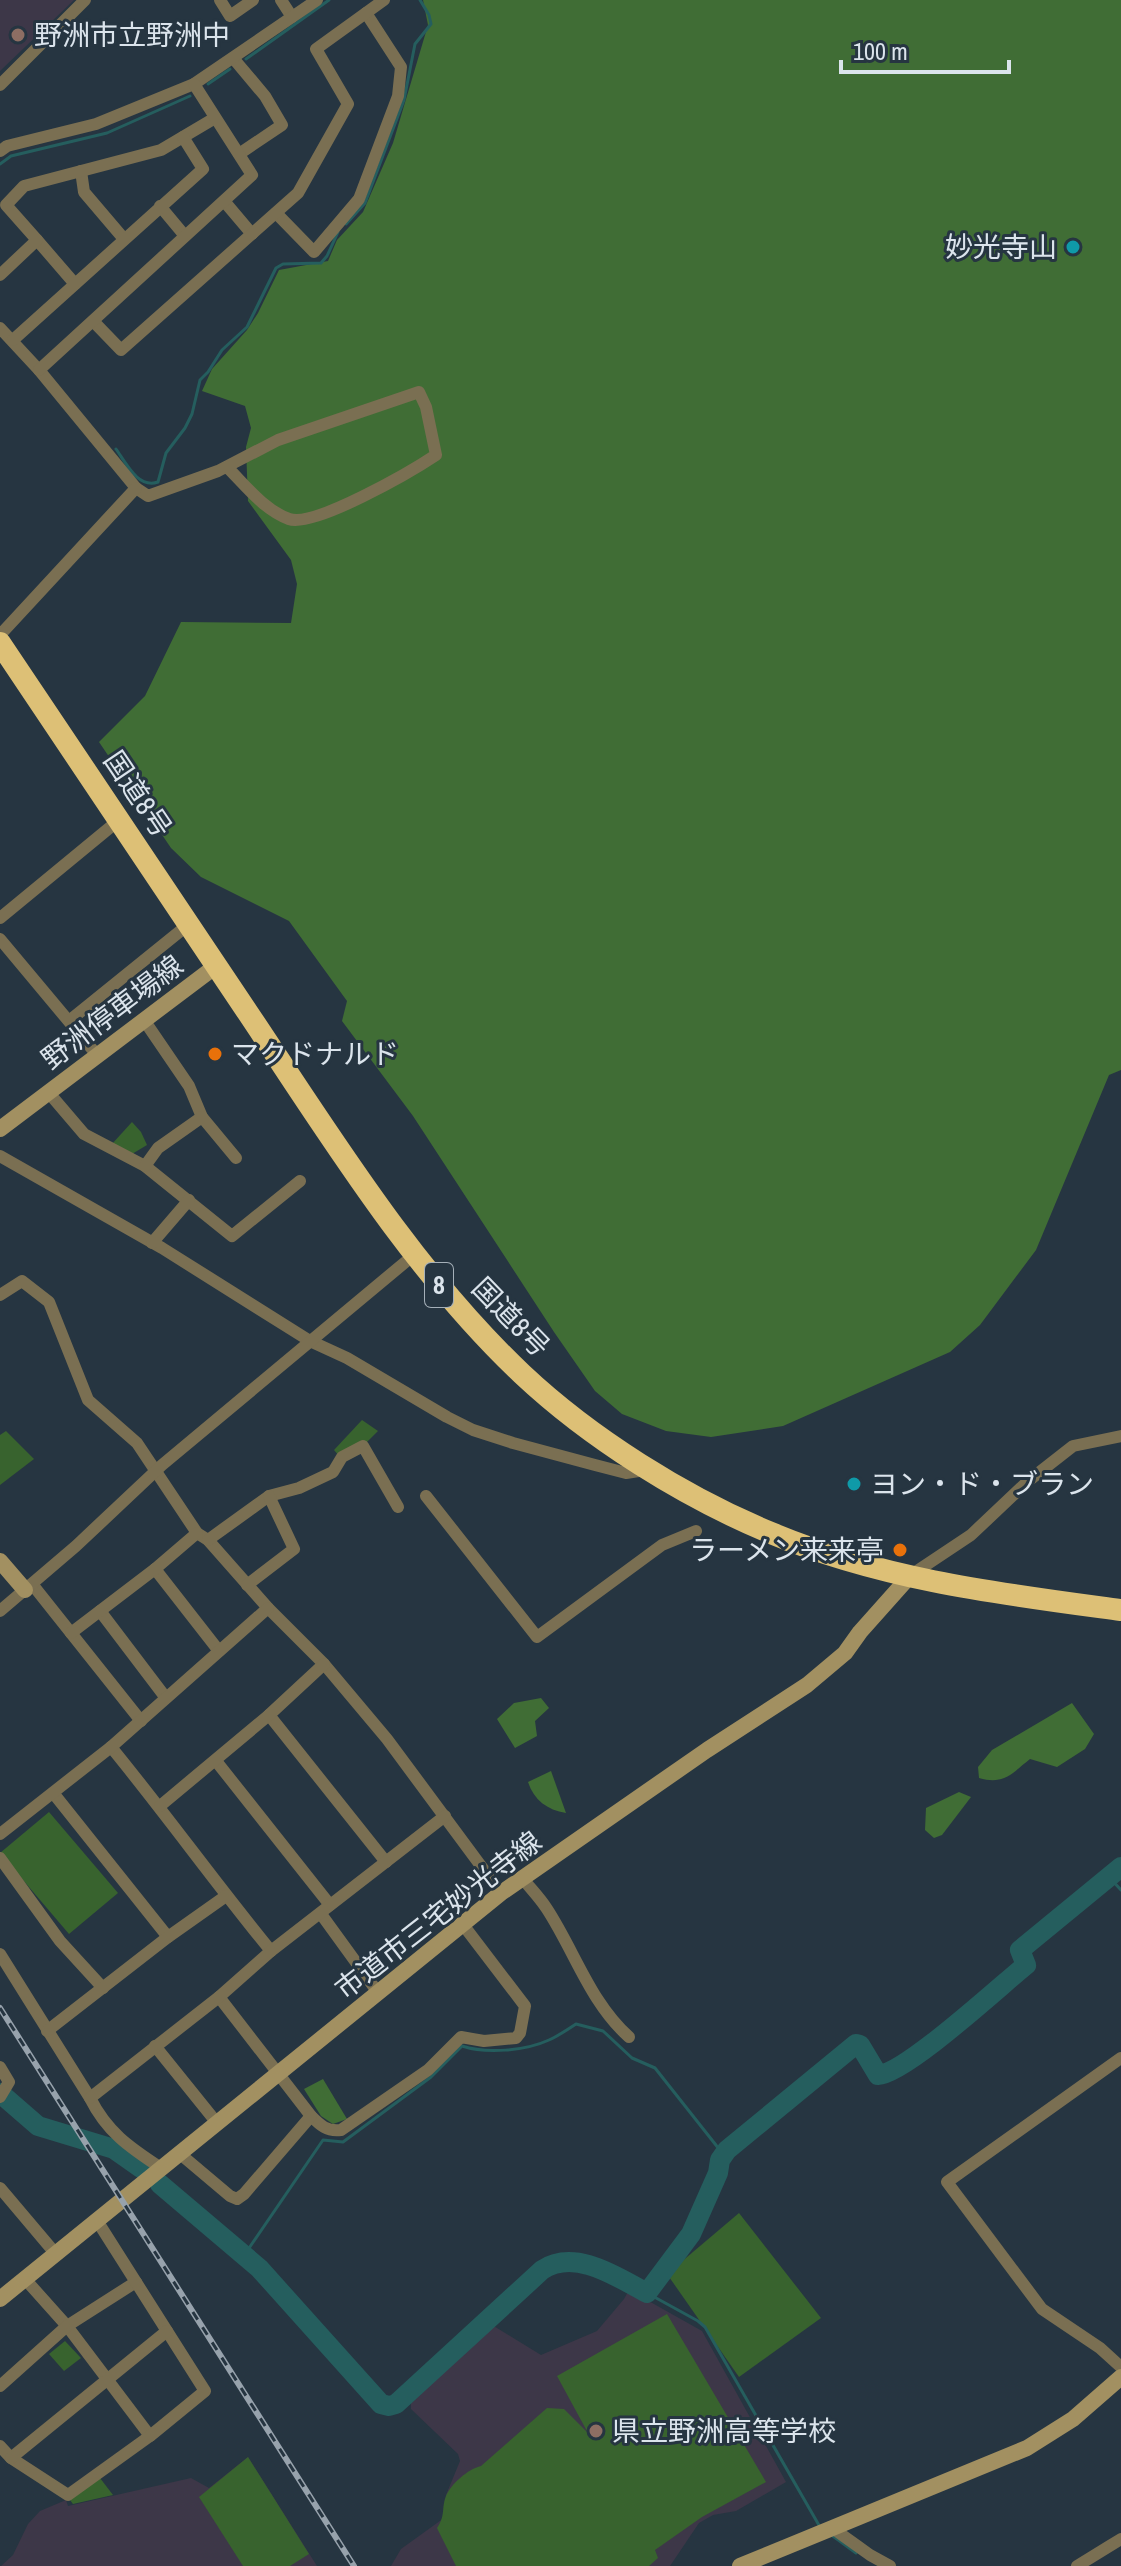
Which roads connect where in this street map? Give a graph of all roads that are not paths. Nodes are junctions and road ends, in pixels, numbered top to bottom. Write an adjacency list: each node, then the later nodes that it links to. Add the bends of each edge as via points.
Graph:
1 (85, 0): 11 (street)
2 (220, 0): 3 (street, via 230,16)
3 (253, 0)
4 (281, 0): 8 (street)
5 (317, 0): 8 (street)
6 (384, 0): 7 (street)
7 (366, 13): 19 (street, via 316,49 348,104 298,193); 19 (street, via 401,67 398,96 359,199 314,252)
8 (292, 17): 9 (street)
9 (233, 58): 10 (street); 15 (street, via 282,125)
10 (194, 84): 12 (street); 14 (street, via 96,124)
11 (0, 85)
12 (215, 118): 13 (street); 15 (street)
13 (183, 137): 16 (street, via 161,150); 18 (street, via 203,169)
14 (0, 151)
15 (239, 154): 17 (street, via 252,175)
16 (81, 171): 22 (street, via 84,192); 23 (street, via 24,186 6,205)
17 (224, 201): 20 (street); 21 (street)
18 (160, 206): 21 (street); 22 (street)
19 (276, 213): 20 (street)
20 (252, 234): 26 (street, via 121,350)
21 (185, 236): 26 (street)
22 (124, 239): 25 (street)
23 (37, 240): 24 (street); 25 (street)
24 (0, 275)
25 (75, 284): 28 (street)
26 (93, 321): 29 (street)
27 (0, 328): 28 (street)
28 (13, 340): 29 (street)
29 (39, 370): 31 (street)
30 (227, 467): 30 (street, via 278,440 419,392 436,455 322,516 293,521 274,512); 31 (street, via 148,496)
31 (136, 488): 32 (street)
32 (0, 635)
33 (0, 643): 34 (highway, 国道8号 / 8)
34 (119, 820): 35 (street); 36 (highway, 国道8号 / 8)
35 (0, 918)
36 (189, 924): 38 (highway, 国道8号 / 8); 40 (street)
37 (0, 939): 40 (street)
38 (216, 966): 39 (street, 野洲停車場線); 51 (highway, 国道8号 / 8)
39 (144, 1020): 41 (street, 野洲停車場線); 43 (street, via 189,1086)
40 (69, 1021): 41 (street)
41 (97, 1055): 42 (street, 野洲停車場線)
42 (49, 1093): 44 (street, 野洲停車場線); 47 (street, via 84,1134)
43 (202, 1117): 46 (street); 47 (street, via 158,1148)
44 (0, 1129)
45 (0, 1156): 50 (street)
46 (236, 1158)
47 (145, 1166): 49 (street)
48 (300, 1181): 49 (street, via 232,1236)
49 (189, 1200): 50 (street)
50 (152, 1243): 53 (street)
51 (415, 1254): 53 (street); 55 (highway, 国道8号 / 8, via 521,1373)
52 (0, 1295): 56 (street, via 22,1281 49,1302 88,1400 137,1443)
53 (310, 1341): 55 (street, via 473,1430 626,1473); 56 (street)
54 (1120, 1440): 64 (street, via 1073,1446 971,1535)
55 (647, 1469): 64 (highway, 国道8号 / 8, via 772,1534)
56 (155, 1472): 61 (street); 66 (street)
57 (269, 1496): 59 (street, via 325,1477 342,1457 363,1446); 61 (street); 65 (street, via 294,1549)
58 (426, 1496): 60 (street, via 537,1637 662,1545)
59 (398, 1507)
60 (696, 1531)
61 (202, 1536): 63 (street); 65 (street)
62 (0, 1561): 66 (street)
63 (155, 1569): 70 (street); 72 (street)
64 (909, 1577): 68 (highway, 国道8号 / 8); 85 (street, 市道市三宅妙光寺線, via 845,1653 807,1685)
65 (247, 1585): 67 (street)
66 (29, 1587): 69 (street); 71 (street)
67 (268, 1608): 72 (street); 73 (street)
68 (1121, 1610)
69 (0, 1611)
70 (100, 1611): 71 (street); 74 (street)
71 (71, 1633): 76 (street)
72 (219, 1651): 74 (street)
73 (324, 1664): 75 (street); 81 (street)
74 (166, 1698): 76 (street)
75 (269, 1715): 78 (street); 84 (street)
76 (141, 1721): 77 (street)
77 (111, 1747): 79 (street); 80 (street)
78 (216, 1761): 80 (street); 88 (street)
79 (54, 1794): 82 (street); 90 (street)
80 (160, 1806): 87 (street)
81 (445, 1816): 84 (street); 86 (street)
82 (0, 1834)
83 (0, 1858): 93 (street, via 60,1941)
84 (386, 1862): 88 (street)
85 (523, 1879): 86 (street, 市道市三宅妙光寺線); 97 (street, via 547,1908 600,2005)
86 (501, 1893): 89 (street, 市道市三宅妙光寺線)
87 (226, 1896): 90 (street); 91 (street)
88 (325, 1909): 91 (street); 94 (street)
89 (464, 1926): 94 (street, 市道市三宅妙光寺線); 104 (street, via 525,2006 516,2038 461,2037 428,2070 341,2130 322,2127)
90 (168, 1937): 93 (street)
91 (271, 1951): 95 (street)
92 (0, 1954): 96 (street)
93 (103, 1988): 96 (street)
94 (379, 1994): 101 (street, 市道市三宅妙光寺線)
95 (219, 1997): 98 (street); 101 (street)
96 (47, 2031): 103 (street)
97 (629, 2037)
98 (155, 2046): 103 (street); 105 (street)
99 (1121, 2058): 116 (street, via 947,2182 1042,2309)
100 (0, 2067): 102 (street, via 9,2082)
101 (279, 2072): 104 (street); 105 (street, 市道市三宅妙光寺線)
102 (2, 2094)
103 (90, 2098): 107 (street, via 117,2137)
104 (311, 2116): 106 (street, via 237,2199)
105 (217, 2123): 106 (street, 市道市三宅妙光寺線)
106 (179, 2153): 107 (street, 市道市三宅妙光寺線)
107 (161, 2168): 109 (street, 市道市三宅妙光寺線)
108 (0, 2188): 110 (street)
109 (96, 2219): 110 (street, 市道市三宅妙光寺線); 112 (street)
110 (55, 2253): 111 (street, 市道市三宅妙光寺線)
111 (25, 2279): 113 (street, 市道市三宅妙光寺線); 114 (street)
112 (136, 2282): 114 (street); 115 (street)
113 (0, 2299)
114 (67, 2326): 118 (street); 119 (street)
115 (167, 2331): 118 (street); 120 (street, via 205,2391)
116 (1121, 2367)
117 (1121, 2377): 123 (street, via 1073,2419 1027,2448)
118 (107, 2380): 120 (street); 122 (street)
119 (0, 2386)
120 (150, 2436): 122 (street, via 68,2495)
121 (0, 2446): 122 (street)
122 (11, 2458)
123 (831, 2527): 125 (street); 126 (street)
124 (1121, 2539): 127 (street)
125 (740, 2566)
126 (890, 2566)
127 (1077, 2566)

